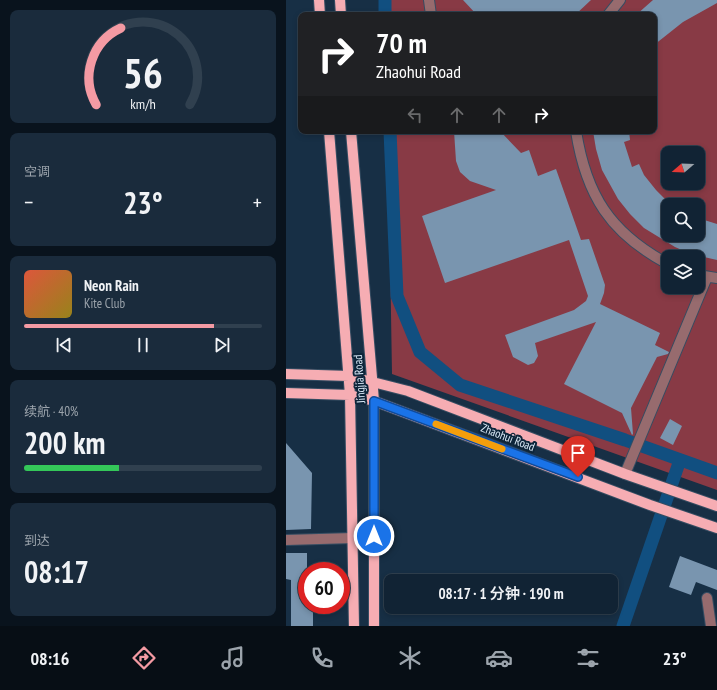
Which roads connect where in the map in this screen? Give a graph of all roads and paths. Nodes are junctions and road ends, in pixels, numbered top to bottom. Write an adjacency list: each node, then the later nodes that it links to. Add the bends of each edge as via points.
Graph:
1 (319, 0): 5 (main road)
2 (340, 0): 6 (main road)
3 (429, 0): 7 (lane)
4 (620, 0): 8 (lane)
5 (320, 12)
6 (341, 12)
7 (431, 12)
8 (610, 12)
9 (329, 134): 17 (main road, Jingjia Road)
10 (351, 134): 18 (main road, Jingjia Road)
11 (577, 134): 12 (lane, via 584,169 603,211 644,251)
12 (661, 260)
13 (705, 276): 14 (lane)
14 (717, 278)
15 (695, 294): 22 (lane)
16 (286, 374): 17 (main road, Zhaohui Road)
17 (349, 376): 18 (main road, Zhaohui Road); 20 (main road, Jingjia Road)
18 (373, 383): 21 (main road, Jingjia Road); 22 (main road, Zhaohui Road, via 408,391)
19 (286, 393): 20 (main road, Zhaohui Road)
20 (350, 395): 21 (main road, Zhaohui Road); 25 (main road, Jingjia Road)
21 (374, 401): 24 (main road, Zhaohui Road); 29 (main road, Jingjia Road)
22 (625, 474): 23 (main road, Zhaohui Road)
23 (717, 506)
24 (717, 528)
25 (353, 538): 26 (lane); 28 (main road, Jingjia Road)
26 (286, 540)
27 (707, 598): 30 (lane)
28 (354, 626)
29 (374, 626)
30 (711, 626)

